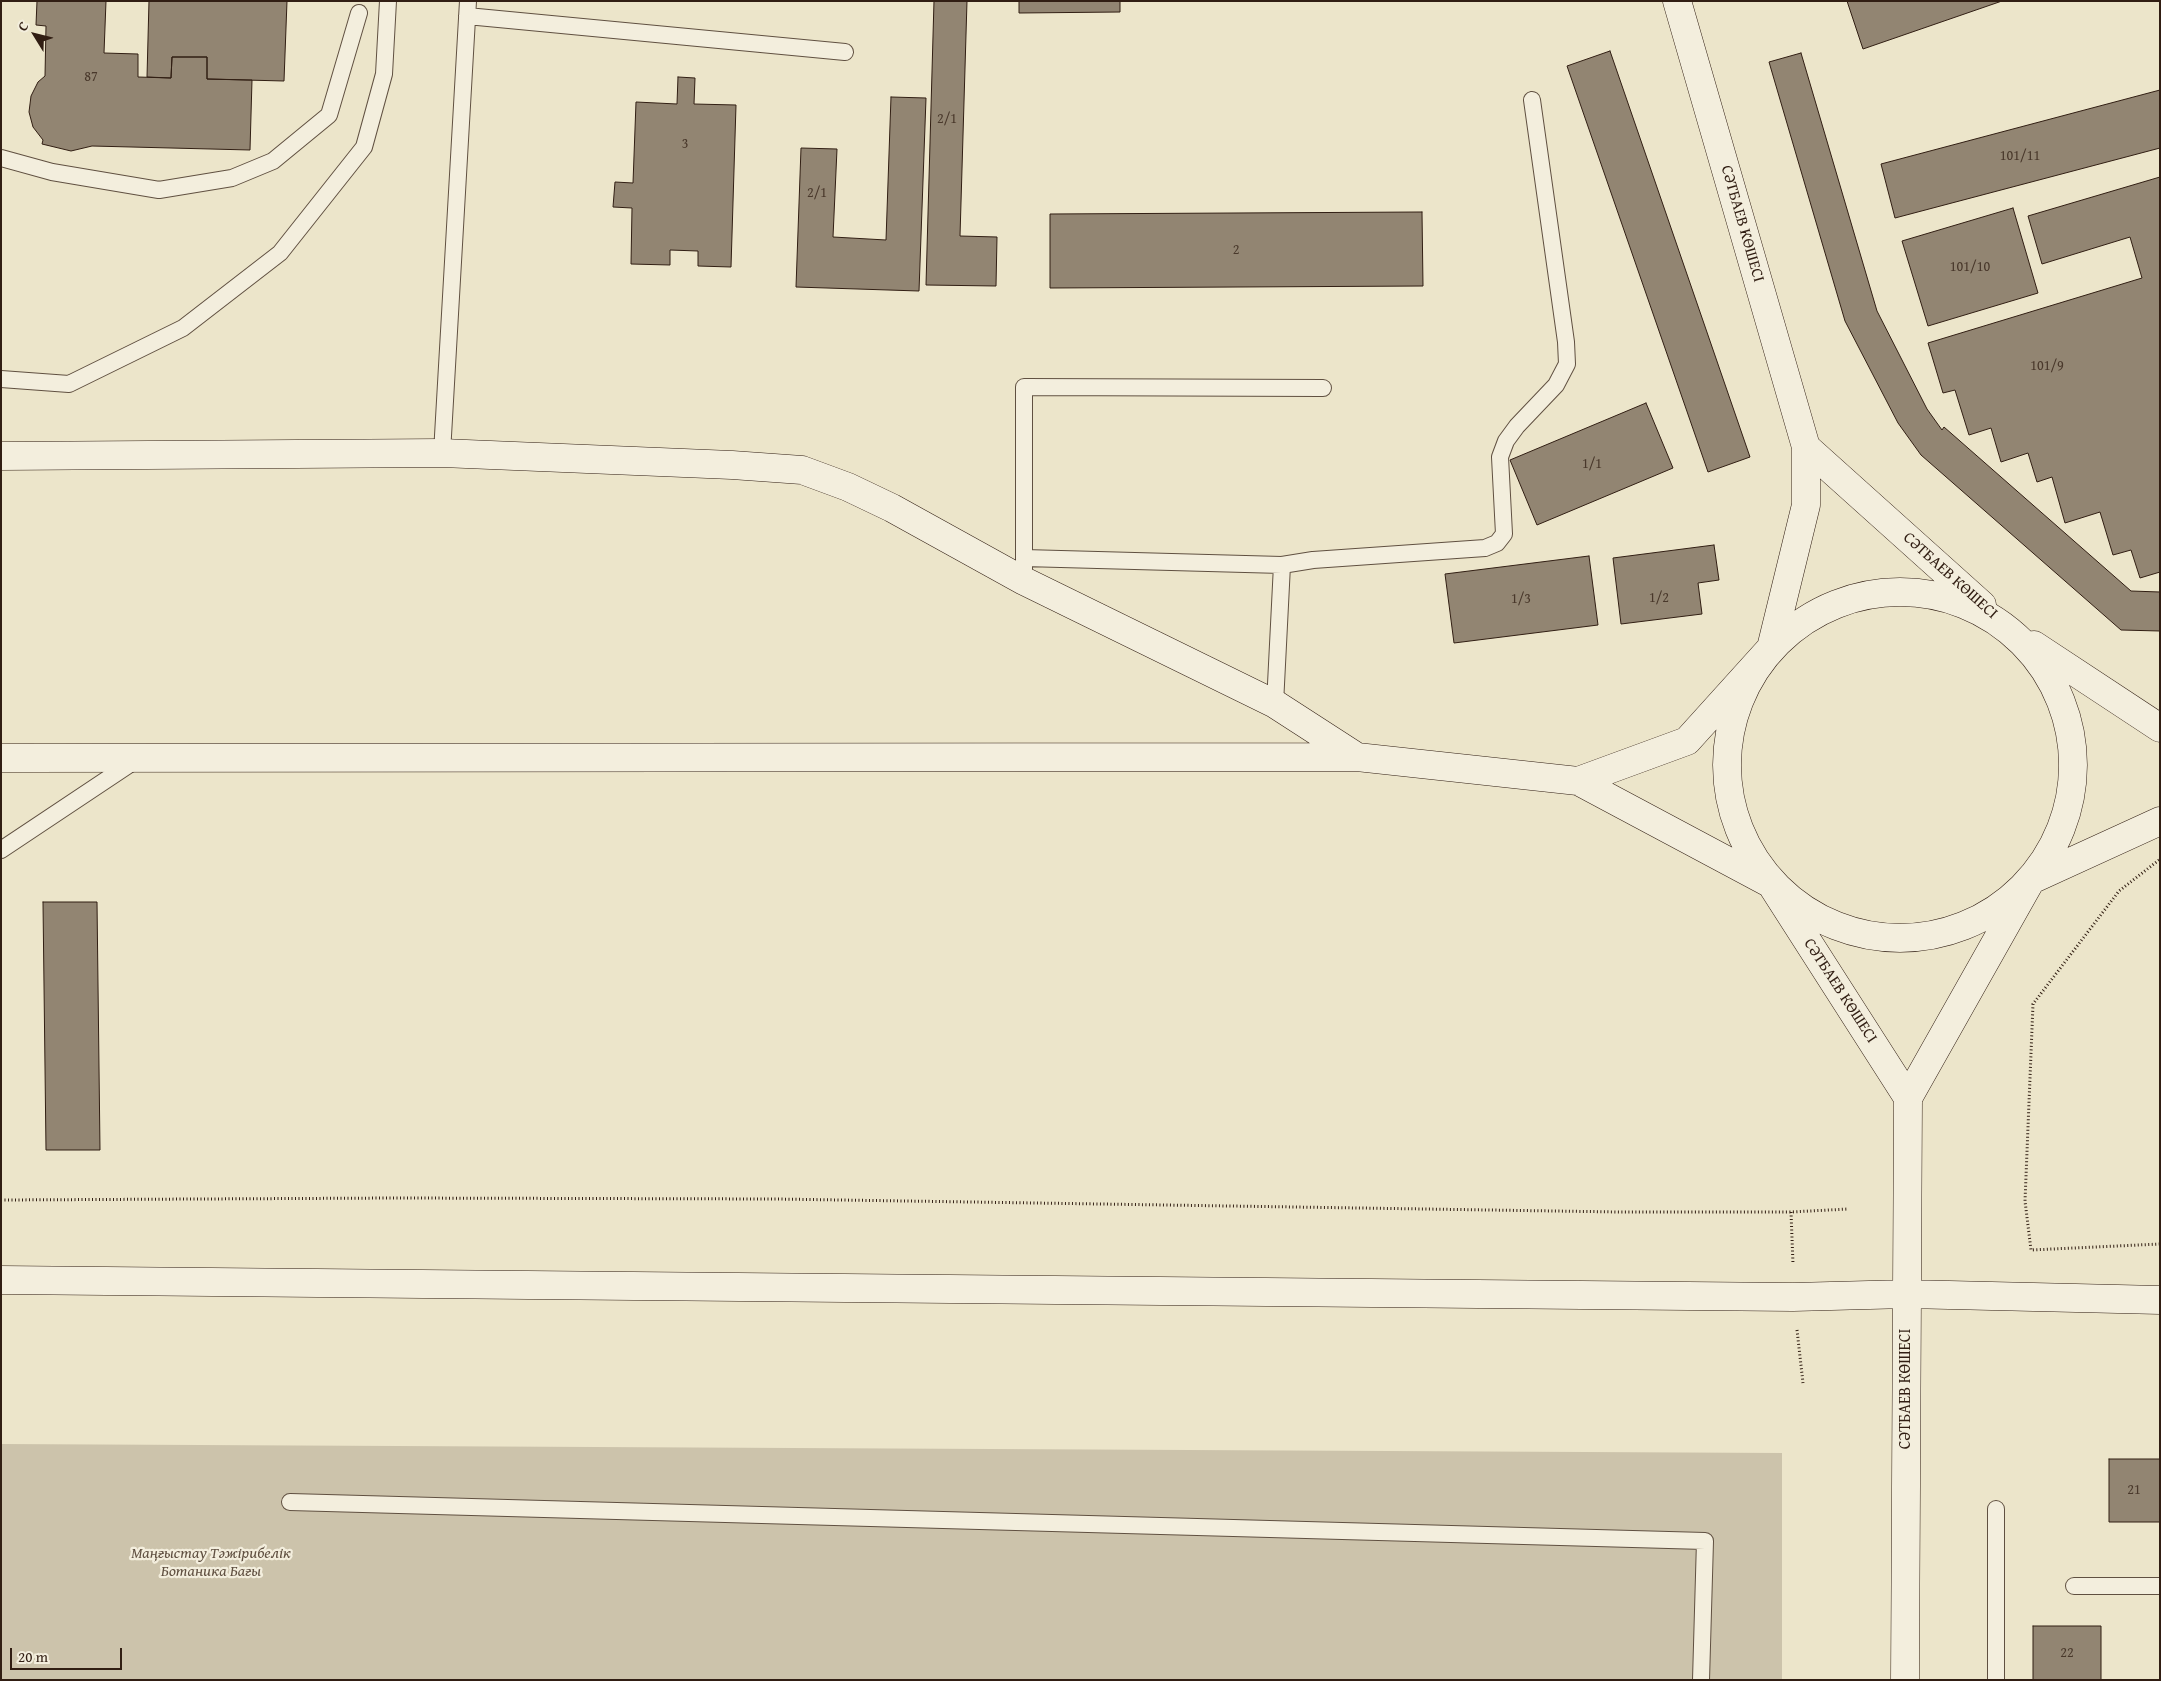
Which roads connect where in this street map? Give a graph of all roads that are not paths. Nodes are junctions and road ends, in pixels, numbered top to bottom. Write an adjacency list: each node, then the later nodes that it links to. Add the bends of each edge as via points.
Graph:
1 (388, 1): 8 (lane, via 384,74 364,147 280,253 183,328 69,384)
2 (1677, 1): 10 (main road, СӘТБАЕВ КӨШЕСІ)
3 (468, 8): 5 (lane); 11 (lane)
4 (359, 14): 7 (lane, via 329,115 273,161 232,178 159,190 52,172)
5 (846, 52)
6 (1532, 100): 13 (lane, via 1567,364 1556,385 1506,441 1500,457 1504,534 1497,543 1485,548)
7 (1, 158)
8 (1, 379)
9 (1323, 388): 14 (lane, via 1024,387)
10 (1806, 447): 15 (main road, СӘТБАЕВ КӨШЕСІ); 16 (main road, СӘТБАЕВ КӨШЕСІ, via 1806,505)
11 (442, 453): 12 (main road); 14 (main road, via 732,464 802,470 848,487)
12 (1, 456)
13 (1282, 565): 14 (lane); 17 (lane)
14 (1024, 570): 17 (main road)
15 (2004, 625): 16 (main road, via 1959,601 1909,592 1858,597 1811,616); 18 (main road); 25 (main road, СӘТБАЕВ КӨШЕСІ, via 2043,666 2068,718 2074,776 2061,832)
16 (1771, 648): 22 (main road, via 1687,741); 26 (main road, СӘТБАЕВ КӨШЕСІ, via 1742,691 1728,740 1728,792 1742,841)
17 (1275, 704): 19 (main road)
18 (2160, 728)
19 (1358, 757): 21 (main road); 22 (main road)
20 (1, 758): 21 (main road)
21 (137, 759): 24 (lane)
22 (1578, 781): 26 (main road)
23 (2160, 821): 25 (main road)
24 (1, 850)
25 (2031, 880): 26 (main road, via 1986,917 1931,937 1872,938 1818,920); 27 (main road, СӘТБАЕВ КӨШЕСІ)
26 (1771, 884): 27 (main road, СӘТБАЕВ КӨШЕСІ)
27 (1908, 1098): 29 (main road, СӘТБАЕВ КӨШЕСІ)
28 (1, 1280): 29 (main road, via 1774,1297)
29 (1907, 1294): 30 (main road); 36 (main road, СӘТБАЕВ КӨШЕСІ)
30 (2160, 1300)
31 (290, 1502): 35 (lane, via 1705,1541)
32 (1996, 1509): 37 (lane)
33 (2074, 1586): 34 (lane)
34 (2160, 1586)
35 (1701, 1680)
36 (1905, 1680)
37 (1996, 1680)

